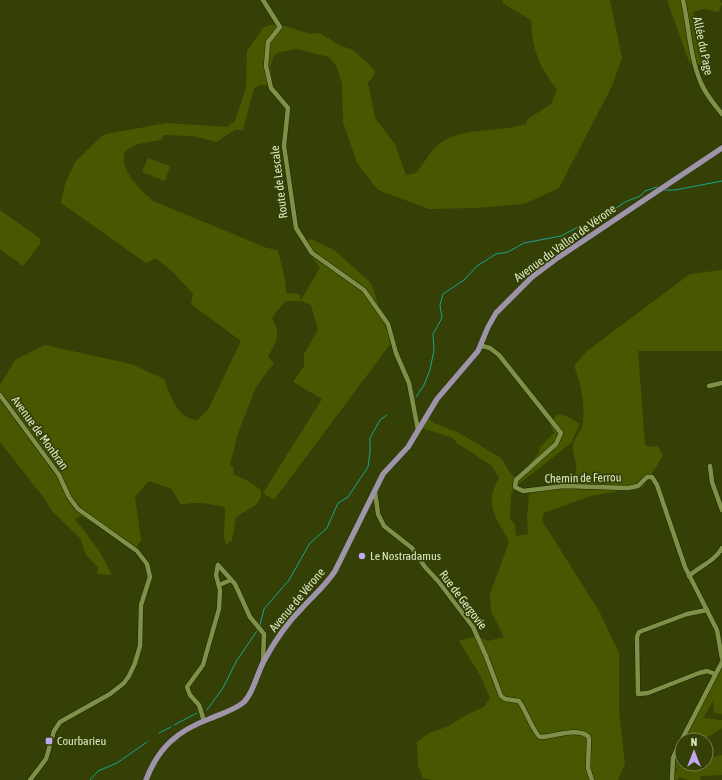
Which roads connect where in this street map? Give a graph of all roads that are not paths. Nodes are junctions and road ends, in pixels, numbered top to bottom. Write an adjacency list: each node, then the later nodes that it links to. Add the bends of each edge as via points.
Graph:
1 (263, 0): 10 (street, Route de Lescale, via 280,27 268,42 266,66 271,88 288,110 284,146 296,228 312,253 362,288 391,330 396,353 409,383)
2 (683, 0): 3 (street, Allée du Page, via 701,82 711,101)
3 (722, 114)
4 (722, 148): 5 (main road, Avenue du Vallon de Vérone, via 532,277 496,313)
5 (482, 346): 9 (main road, Avenue du Vallon de Vérone, via 437,399); 15 (street, Chemin de Ferrou, via 499,355 560,433 556,444 516,480 515,487 523,491 564,486 628,488 638,486 652,476)
6 (722, 383): 7 (street)
7 (709, 386)
8 (0, 395): 25 (street, Avenue de Monbran, via 59,475 78,509 137,551 147,564 150,577 142,605 140,646 129,676 110,694 60,722 54,731 46,759)
9 (422, 423): 10 (main road, Avenue de Vérone)
10 (418, 430): 12 (main road, Avenue de Vérone, via 408,447 385,471)
11 (710, 466): 13 (street, via 712,482)
12 (375, 491): 21 (main road, Avenue de Vérone, via 329,580 295,616); 27 (street, Rue de Gergovie, via 378,514 384,526 412,548 473,627 501,696 519,701 538,736 582,733 588,736 588,768)
13 (722, 510)
14 (722, 548): 15 (street, via 709,562)
15 (689, 576): 18 (street, Chemin de Ferrou)
16 (231, 580): 17 (street); 17 (street, via 218,565); 21 (street, via 250,617 265,636)
17 (218, 585): 24 (street, via 219,610 203,665 187,688 200,705)
18 (707, 610): 19 (street, Chemin de Ferrou, via 719,635); 23 (street, via 691,612 639,632 638,694 648,693 703,672)
19 (721, 651): 20 (street, Chemin de Ferrou)
20 (722, 658)
21 (263, 662): 24 (main road, Avenue de Vérone, via 248,697 243,702)
22 (722, 662): 23 (street)
23 (715, 674): 28 (street, via 673,758)
24 (204, 721): 26 (main road, Avenue de Vérone, via 178,736 160,751)
25 (30, 780)
26 (146, 780)
27 (592, 780)
28 (672, 780)

